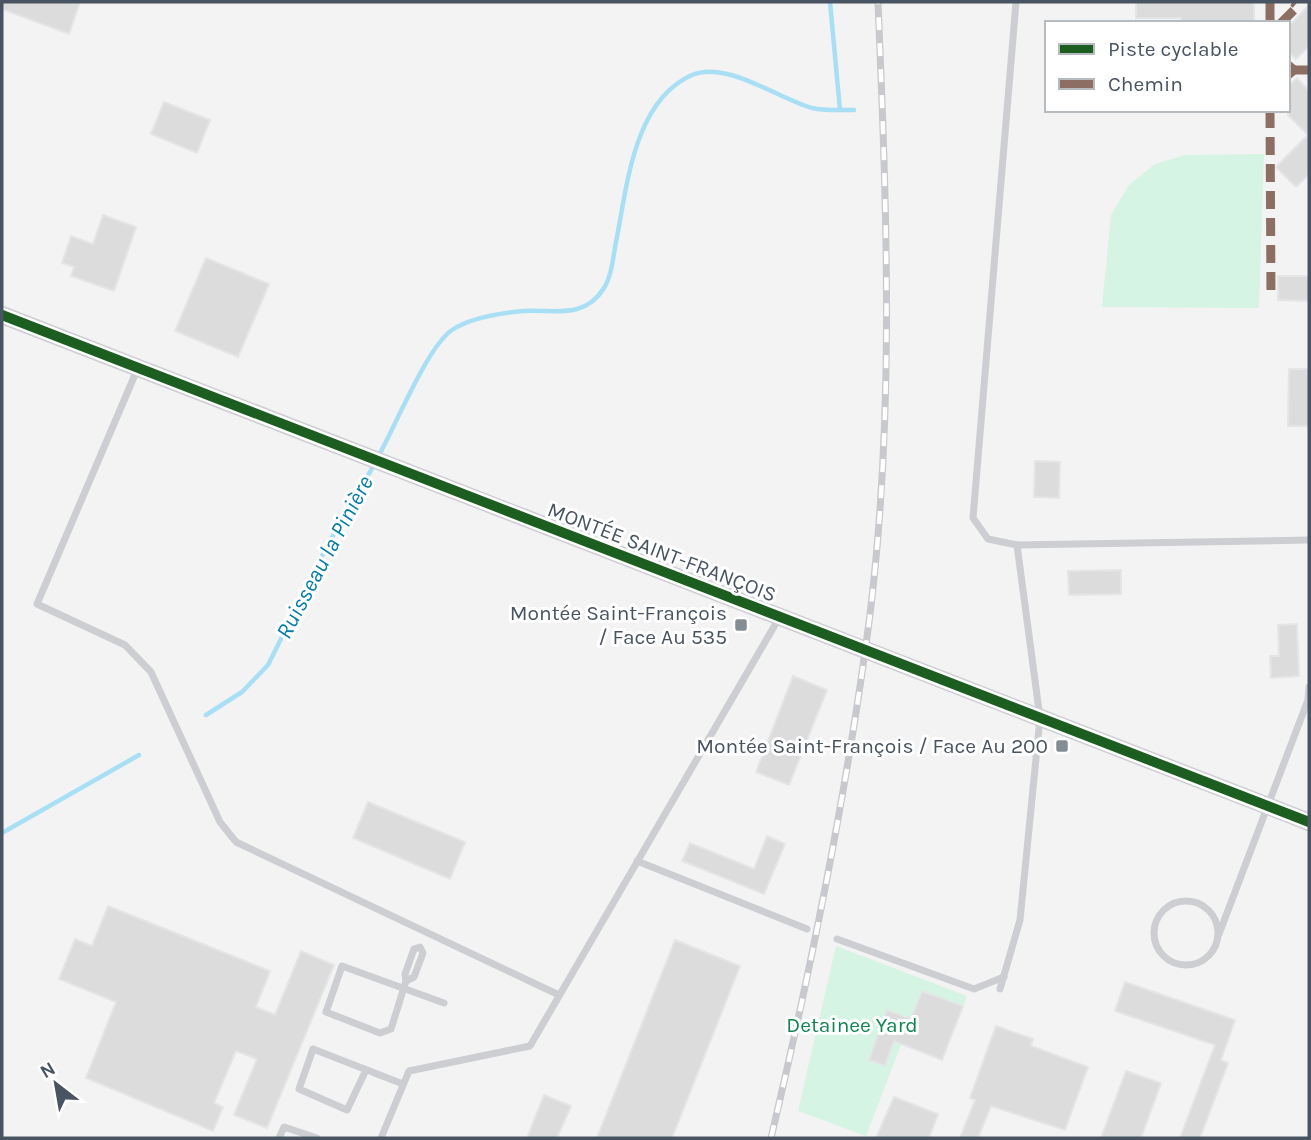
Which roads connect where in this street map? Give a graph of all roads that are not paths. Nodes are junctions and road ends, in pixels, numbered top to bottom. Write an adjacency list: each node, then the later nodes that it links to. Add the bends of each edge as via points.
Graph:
1 (1016, 2): 5 (lane, via 973,518 988,539)
2 (2, 315): 3 (street, MONTÉE SAINT-FRANÇOIS)
3 (137, 369): 6 (street, MONTÉE SAINT-FRANÇOIS); 13 (lane, via 37,604 125,645 151,672 220,822 236,842)
4 (1309, 540): 5 (lane)
5 (1017, 545): 8 (lane)
6 (779, 617): 8 (street, MONTÉE SAINT-FRANÇOIS); 11 (lane)
7 (1309, 687): 9 (lane)
8 (1040, 718): 9 (street, MONTÉE SAINT-FRANÇOIS); 16 (lane, via 1020,920)
9 (1267, 806): 10 (street, MONTÉE SAINT-FRANÇOIS); 14 (lane)
10 (1309, 822)
11 (637, 861): 12 (lane); 19 (lane)
12 (807, 929)
13 (426, 933): 17 (lane, via 414,977); 19 (lane)
14 (1219, 934): 14 (lane, via 1218,923 1206,906 1185,900 1164,909 1154,929 1158,950 1184,965 1212,953)
15 (837, 939): 16 (lane, via 974,989)
16 (1004, 977): 18 (lane)
17 (405, 985): 17 (lane, via 391,1030 380,1034 326,1012 342,966); 20 (lane)
18 (1000, 989)
19 (559, 995): 22 (lane, via 530,1046 408,1071)
20 (444, 1003)
21 (366, 1070): 21 (lane, via 313,1049 299,1089 348,1110); 22 (lane)
22 (403, 1084): 25 (lane)
23 (279, 1138): 24 (lane, via 284,1127)
24 (317, 1138)
25 (381, 1138)

